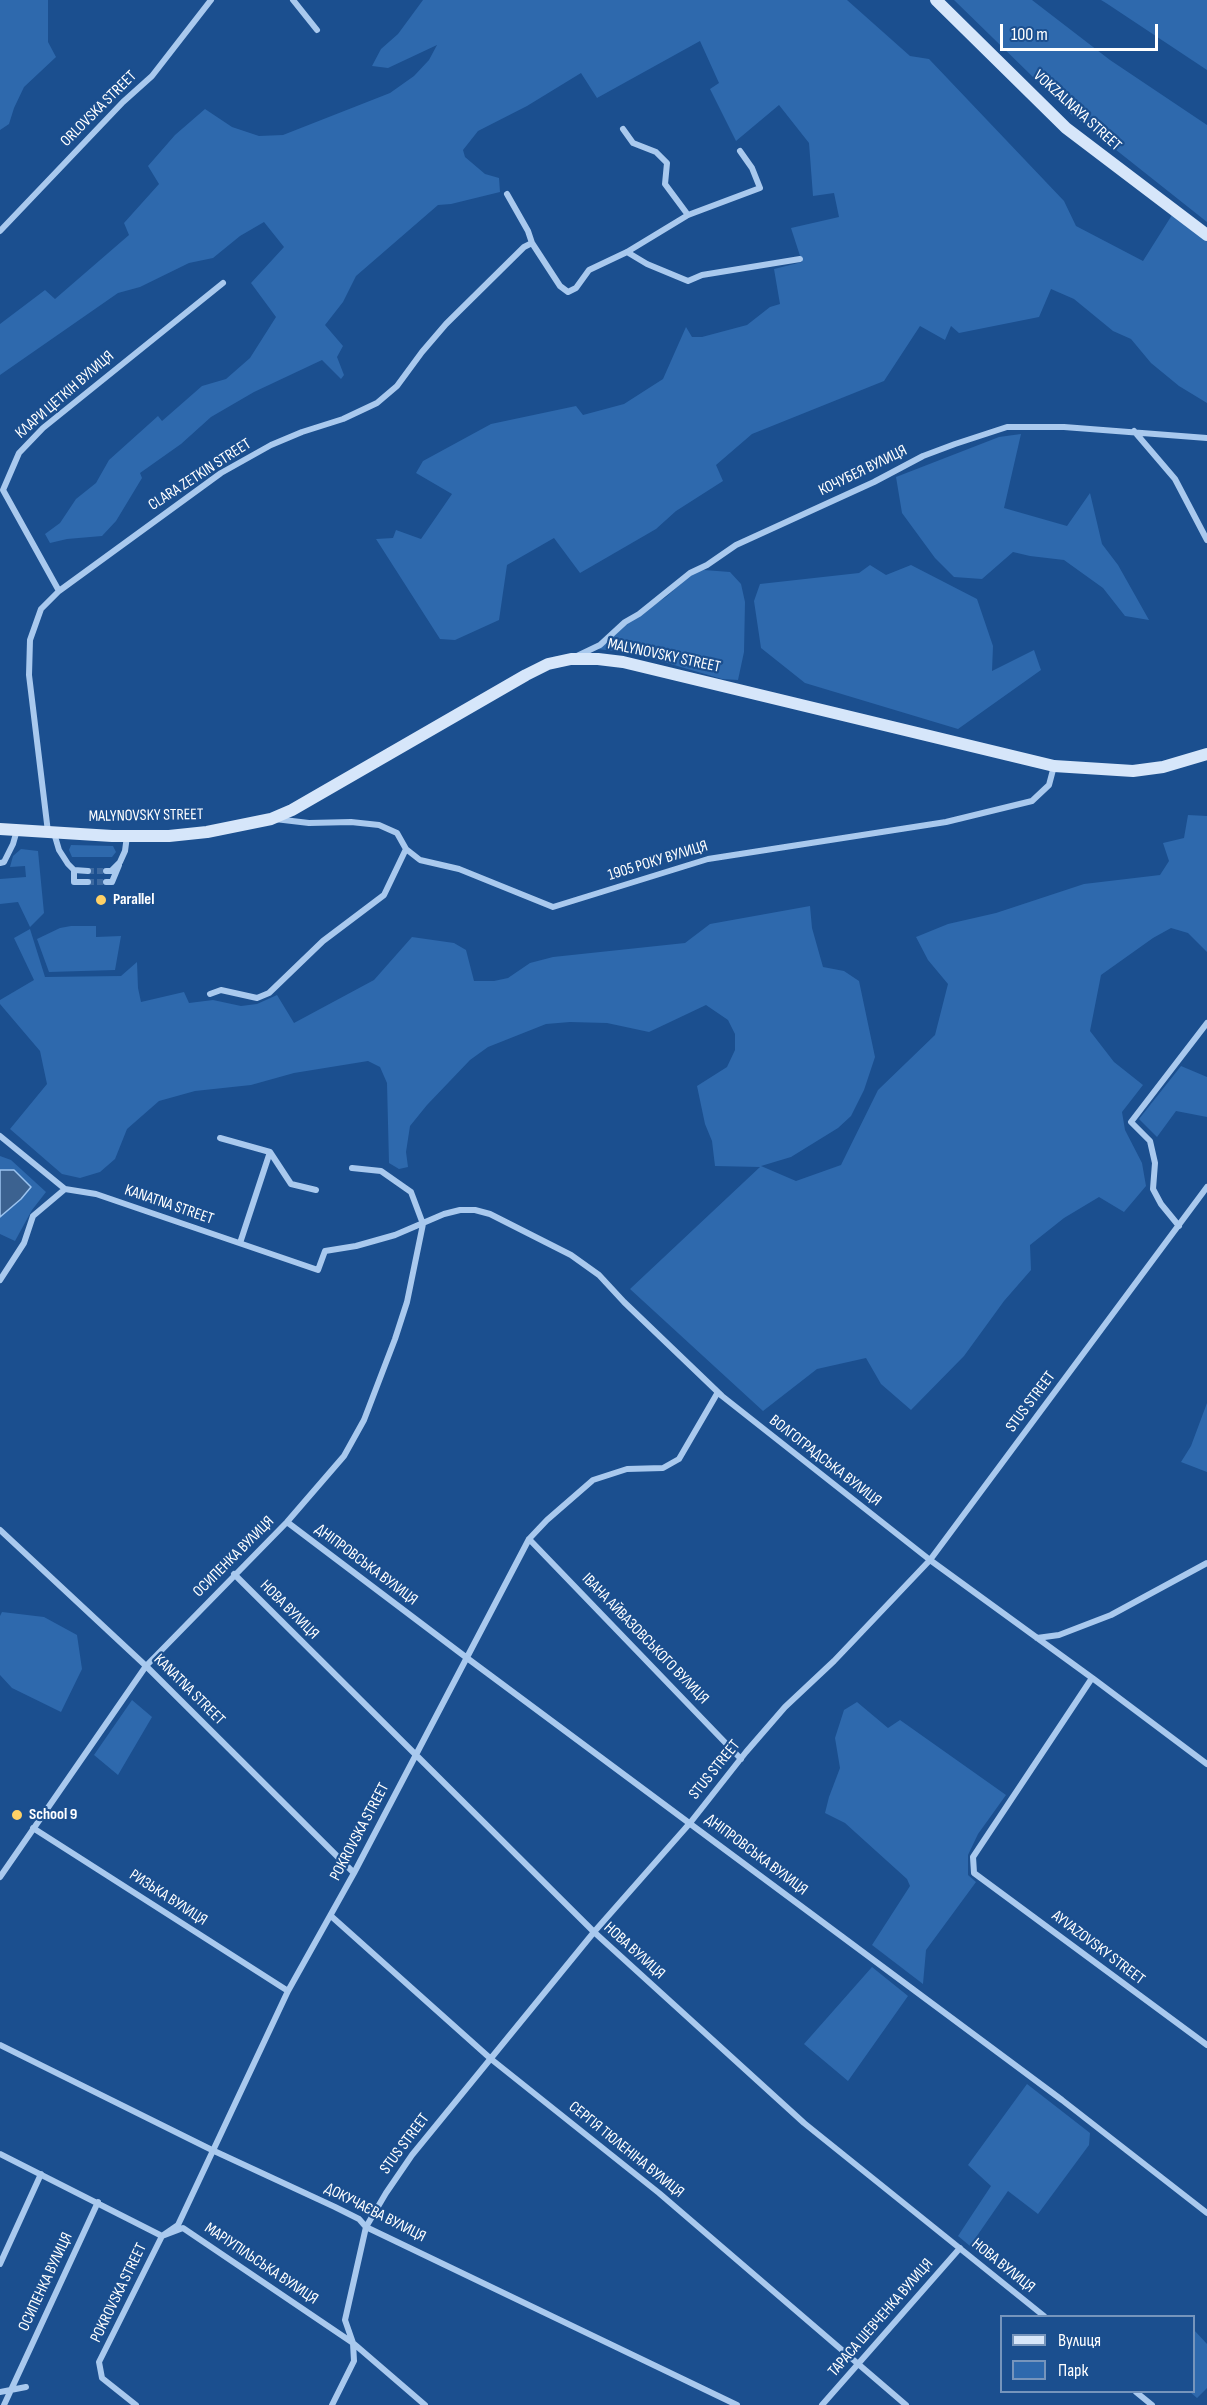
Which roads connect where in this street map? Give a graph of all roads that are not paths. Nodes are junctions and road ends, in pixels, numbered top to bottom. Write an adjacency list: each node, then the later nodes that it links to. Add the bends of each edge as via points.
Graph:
1 (211, 0): 9 (street, ORLOVSKA STREET, via 152,76)
2 (292, 0): 4 (street)
3 (936, 0): 10 (main road, VOKZALNAYA STREET, via 1065,128)
4 (317, 30)
5 (623, 129): 8 (street, via 633,143 656,152 667,164 665,184)
6 (740, 151): 8 (street, via 760,188)
7 (507, 194): 11 (street)
8 (688, 215): 12 (street)
9 (0, 231)
10 (1207, 235)
11 (532, 243): 12 (street, via 568,292 576,288 589,270); 18 (street, CLARA ZETKIN STREET, via 459,311 422,351 397,386 377,403 271,445 221,473)
12 (627, 252): 13 (street, via 688,281 702,275)
13 (800, 259)
14 (222, 283): 18 (street, КЛАРИ ЦЕТКІН ВУЛИЦЯ, via 43,428 19,453 3,490)
15 (1134, 431): 16 (street, КОЧУБЕЯ ВУЛИЦЯ); 17 (street, via 1175,479); 19 (street, КОЧУБЕЯ ВУЛИЦЯ, via 1007,428 923,456 736,545 690,573 600,645)
16 (1207, 438)
17 (1207, 540)
18 (59, 591): 25 (street, CLARA ZETKIN STREET, via 41,609 30,640 29,675)
19 (571, 659): 21 (main road, MALYNOVSKY STREET, via 623,662); 22 (main road, MALYNOVSKY STREET, via 526,675)
20 (1207, 754): 21 (main road, MALYNOVSKY STREET, via 1133,771)
21 (1054, 766): 27 (street, 1905 РОКУ ВУЛИЦЯ, via 1049,785 1032,801 946,822 708,859 553,908 459,869 420,860)
22 (271, 819): 26 (main road, MALYNOVSKY STREET, via 207,832); 27 (street, 1905 РОКУ ВУЛИЦЯ, via 379,825 398,833)
23 (0, 829): 24 (main road, MALYNOVSKY STREET)
24 (16, 830): 25 (main road, MALYNOVSKY STREET); 29 (street, via 13,844)
25 (51, 833): 26 (main road, MALYNOVSKY STREET); 30 (street, CLARA ZETKIN STREET)
26 (128, 836): 28 (street)
27 (406, 849): 35 (street, via 384,895 323,941 269,993 257,998 222,990)
28 (120, 862): 32 (street); 34 (street, via 111,882)
29 (0, 863)
30 (74, 870): 31 (street); 33 (street, CLARA ZETKIN STREET, via 74,882)
31 (88, 871)
32 (106, 871)
33 (88, 882)
34 (106, 882)
35 (210, 994)
36 (1207, 1023): 45 (street, via 1131,1122 1150,1141 1155,1163 1153,1189)
37 (0, 1136): 42 (street)
38 (220, 1138): 39 (street)
39 (270, 1152): 43 (street, via 291,1184); 46 (street)
40 (352, 1168): 44 (street, via 381,1171 411,1192)
41 (1207, 1188): 45 (street, STUS STREET)
42 (65, 1189): 46 (street, KANATNA STREET, via 96,1194); 47 (street, via 33,1216 24,1243)
43 (316, 1190)
44 (423, 1224): 46 (street, KANATNA STREET, via 356,1246 325,1251 318,1270); 48 (street, ВОЛГОГРАДСЬКА ВУЛИЦЯ, via 444,1214 475,1210 571,1255 599,1275); 49 (street, ОСИПЕНКА ВУЛИЦЯ, via 407,1302 364,1420 344,1456)
45 (1179, 1226): 52 (street, STUS STREET)
46 (240, 1243)
47 (0, 1280)
48 (718, 1392): 51 (street, POKROVSKA STREET, via 679,1459 663,1468 627,1469 593,1480); 52 (street, ВОЛГОГРАДСЬКА ВУЛИЦЯ)
49 (287, 1522): 54 (street, ОСИПЕНКА ВУЛИЦЯ); 56 (street, ДНІПРОВСЬКА ВУЛИЦЯ)
50 (0, 1530): 57 (street, KANATNA STREET)
51 (529, 1539): 56 (street, POKROVSKA STREET); 60 (street, ІВАНА АЙВАЗОВСЬКОГО ВУЛИЦЯ)
52 (930, 1560): 55 (street, ВОЛГОГРАДСЬКА ВУЛИЦЯ); 60 (street, STUS STREET, via 785,1707)
53 (1207, 1563): 55 (street, via 1111,1615 1059,1635)
54 (234, 1574): 57 (street, ОСИПЕНКА ВУЛИЦЯ); 59 (street, НОВА ВУЛИЦЯ)
55 (1037, 1638): 58 (street, ВОЛГОГРАДСЬКА ВУЛИЦЯ)
56 (467, 1658): 59 (street, POKROVSKA STREET); 62 (street, ДНІПРОВСЬКА ВУЛИЦЯ)
57 (146, 1666): 63 (street, ОСИПЕНКА ВУЛИЦЯ); 64 (street, KANATNA STREET)
58 (1092, 1677): 61 (street, ВОЛГОГРАДСЬКА ВУЛИЦЯ); 70 (street, AYVAZOVSKY STREET, via 973,1857 974,1873)
59 (416, 1754): 64 (street, POKROVSKA STREET); 67 (street, НОВА ВУЛИЦЯ)
60 (741, 1759): 62 (street, STUS STREET)
61 (1207, 1764)
62 (690, 1823): 67 (street, STUS STREET); 76 (street, ДНІПРОВСЬКА ВУЛИЦЯ)
63 (33, 1828): 65 (street, ОСИПЕНКА ВУЛИЦЯ); 68 (street, РИЗЬКА ВУЛИЦЯ)
64 (354, 1873): 66 (street, POKROVSKA STREET)
65 (0, 1877)
66 (331, 1916): 68 (street, POKROVSKA STREET); 71 (street, СЕРГІЯ ТЮЛЕНІНА ВУЛИЦЯ)
67 (594, 1932): 71 (street, STUS STREET); 79 (street, НОВА ВУЛИЦЯ, via 804,2123)
68 (288, 1991): 72 (street, POKROVSKA STREET)
69 (0, 2045): 72 (street, ДОКУЧАЄВА ВУЛИЦЯ)
70 (1207, 2045)
71 (491, 2059): 77 (street, STUS STREET, via 412,2155); 83 (street, СЕРГІЯ ТЮЛЕНІНА ВУЛИЦЯ, via 659,2193)
72 (212, 2150): 77 (street, ДОКУЧАЄВА ВУЛИЦЯ, via 335,2207); 78 (street, POKROVSKA STREET, via 178,2224)
73 (0, 2154): 74 (street)
74 (41, 2174): 75 (street); 80 (street)
75 (98, 2202): 78 (street); 85 (street, ОСИПЕНКА ВУЛИЦЯ)
76 (1207, 2213)
77 (366, 2227): 82 (street, STUS STREET, via 345,2320); 92 (street, ДОКУЧАЄВА ВУЛИЦЯ)
78 (162, 2236): 82 (street, МАРІУПІЛЬСЬКА ВУЛИЦЯ, via 183,2228); 89 (street, POKROVSKA STREET, via 99,2362 102,2378)
79 (960, 2248): 81 (street, НОВА ВУЛИЦЯ); 83 (street, ТАРАСА ШЕВЧЕНКА ВУЛИЦЯ)
80 (0, 2264)
81 (1043, 2315)
82 (353, 2343): 90 (street, STUS STREET, via 354,2361); 91 (street, МАРІУПІЛЬСЬКА ВУЛИЦЯ)
83 (857, 2364): 93 (street, ТАРАСА ШЕВЧЕНКА ВУЛИЦЯ); 94 (street, СЕРГІЯ ТЮЛЕНІНА ВУЛИЦЯ)
84 (26, 2387): 85 (street)
85 (9, 2391): 86 (street); 88 (street, ОСИПЕНКА ВУЛИЦЯ)
86 (0, 2392)
87 (1138, 2393): 95 (street)
88 (4, 2405)
89 (136, 2405)
90 (332, 2405)
91 (425, 2405)
92 (737, 2405)
93 (822, 2405)
94 (906, 2405)
95 (1152, 2405)

